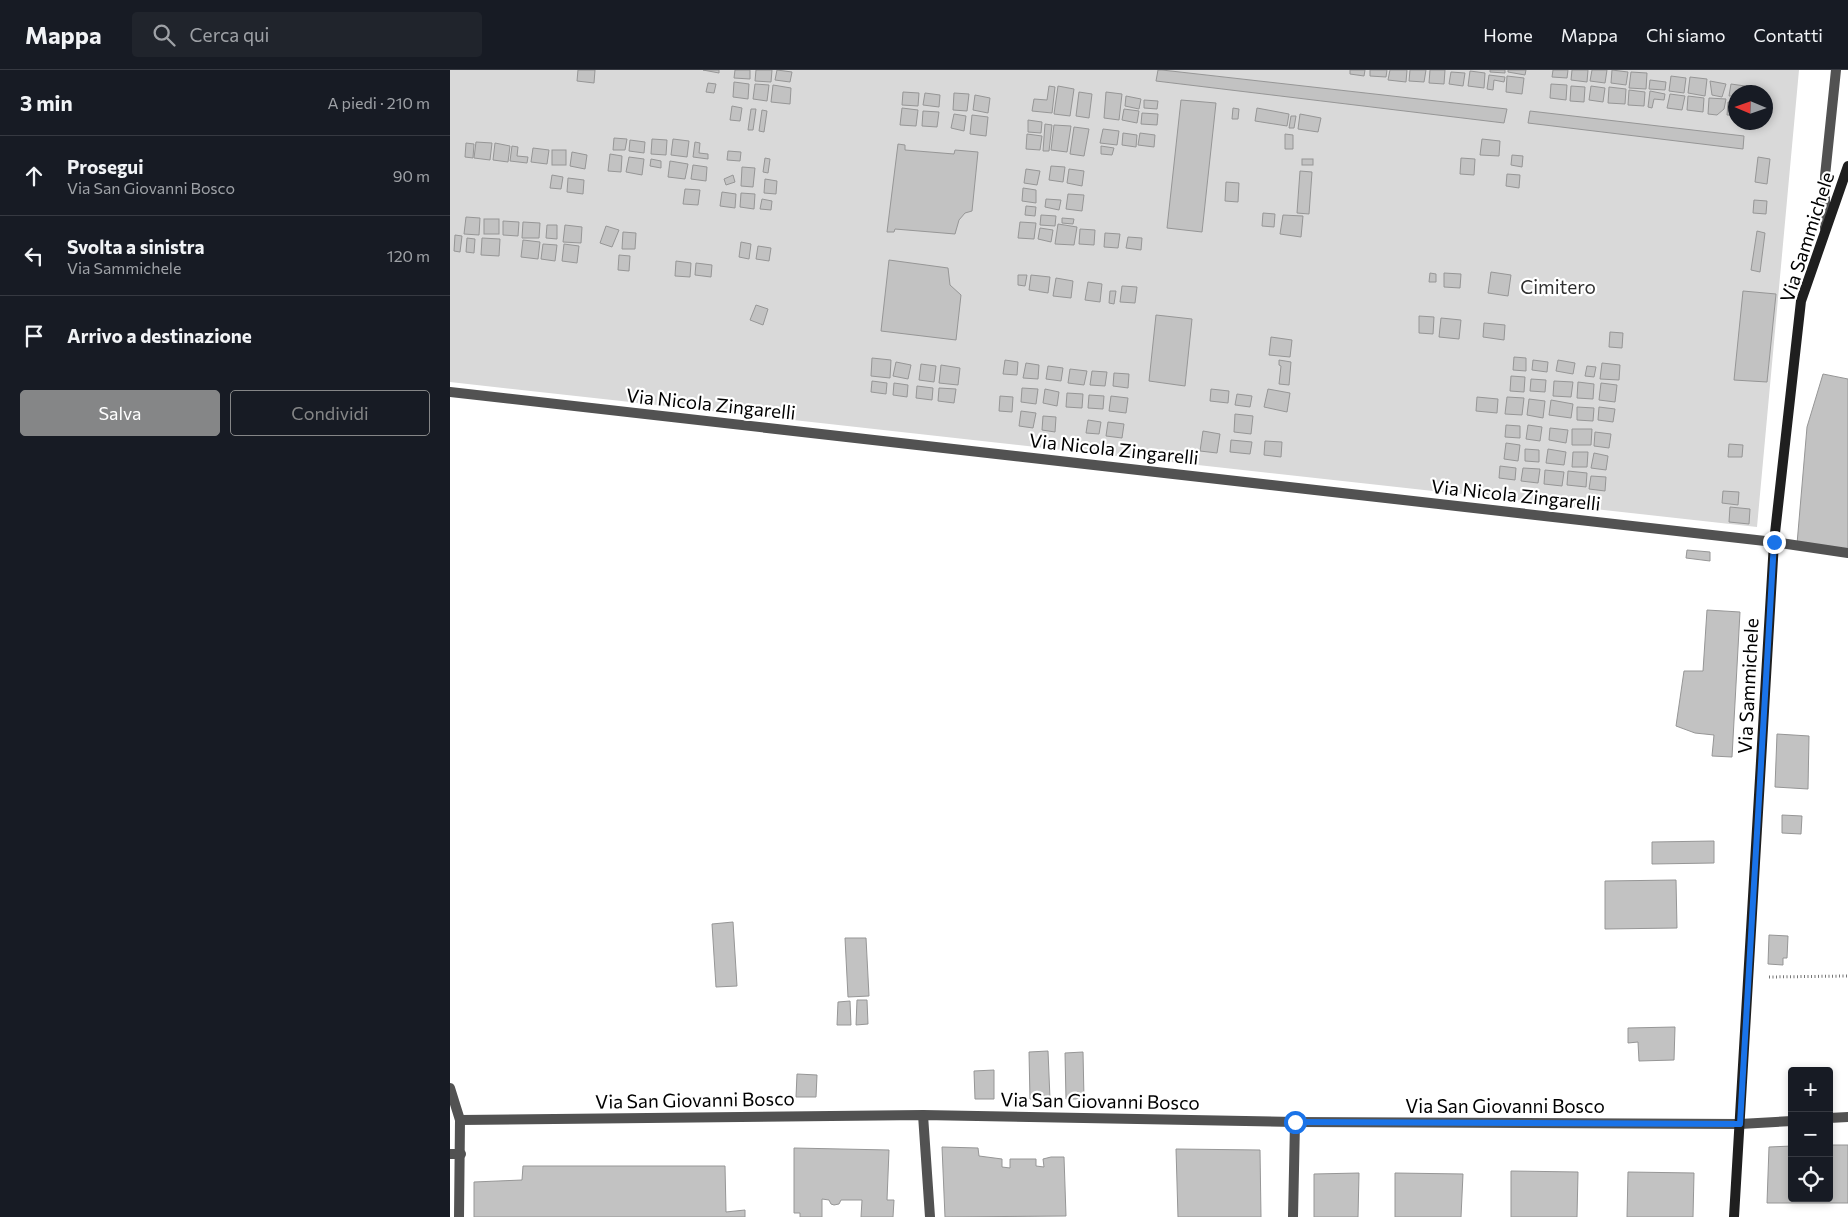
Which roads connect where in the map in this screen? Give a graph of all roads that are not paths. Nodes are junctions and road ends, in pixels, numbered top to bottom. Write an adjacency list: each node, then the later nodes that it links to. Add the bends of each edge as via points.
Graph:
1 (1836, 70): 3 (street, via 1825,176)
2 (1848, 166): 3 (street, Via Sammichele)
3 (1825, 231): 5 (street, Via Sammichele, via 1802,301)
4 (450, 392): 5 (street, Via Nicola Zingarelli)
5 (1774, 542): 6 (street, Via Nicola Zingarelli); 14 (street, Via Sammichele)
6 (1848, 553)
7 (450, 1088): 11 (street)
8 (923, 1115): 11 (street, Via San Giovanni Bosco); 13 (street, Via San Giovanni Bosco); 17 (street)
9 (1848, 1117): 10 (street)
10 (1833, 1118)
11 (460, 1120): 15 (street)
12 (1788, 1121): 14 (street, Via San Giovanni Bosco)
13 (1295, 1122): 14 (street, Via San Giovanni Bosco); 18 (street)
14 (1740, 1124): 19 (street, Via Sammichele)
15 (455, 1154): 16 (street)
16 (460, 1217)
17 (930, 1217)
18 (1293, 1217)
19 (1734, 1217)

